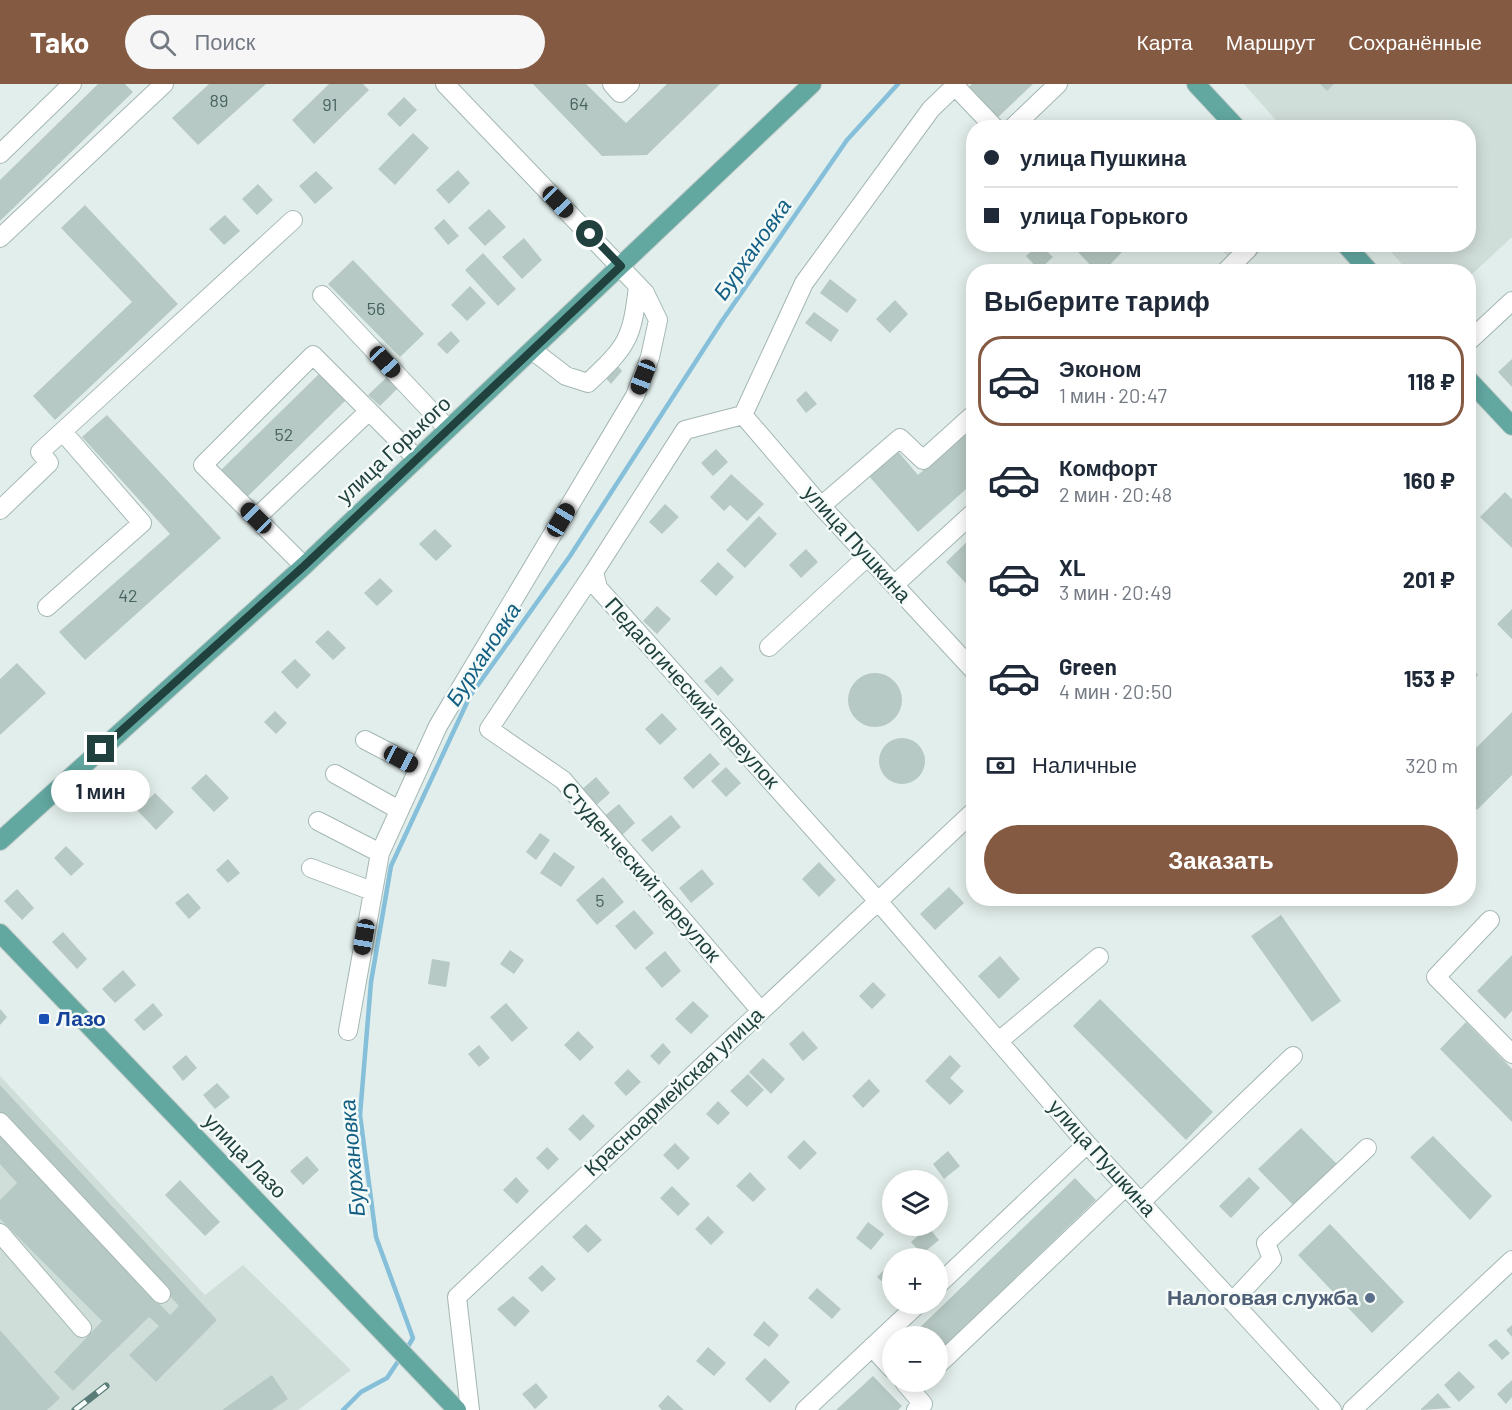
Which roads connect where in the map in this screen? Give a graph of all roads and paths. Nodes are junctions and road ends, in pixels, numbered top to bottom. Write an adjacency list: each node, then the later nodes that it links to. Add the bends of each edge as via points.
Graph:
1 (72, 84): 13 (street)
2 (164, 84): 15 (street)
3 (612, 84): 4 (street, via 620,93)
4 (630, 84)
5 (812, 84): 20 (main road, улица Горького)
6 (1058, 84): 11 (street)
7 (1196, 84): 12 (main road)
8 (956, 85): 10 (street); 28 (street, via 931,109 804,283)
9 (450, 86): 20 (street)
10 (988, 120)
11 (1020, 120)
12 (1230, 120)
13 (0, 154)
14 (293, 220): 32 (street)
15 (0, 238)
16 (1245, 252): 18 (street)
17 (1352, 252): 19 (main road)
18 (1233, 264)
19 (1363, 264)
20 (621, 266): 21 (street); 25 (main road, улица Горького)
21 (638, 286): 25 (street, via 635,317 626,344 588,383 566,376); 46 (street, via 658,320 650,357 635,396 438,726)
22 (322, 295): 31 (street)
23 (1512, 301): 24 (street)
24 (1476, 335)
25 (532, 350): 31 (main road, улица Горького)
26 (1476, 388): 30 (main road)
27 (369, 411): 33 (street); 36 (street); 36 (street, via 313,355 204,465)
28 (743, 415): 34 (street, улица Пушкина); 40 (street, via 685,430)
29 (966, 421): 34 (street, via 923,460 900,438)
30 (1512, 426)
31 (448, 429): 33 (main road, улица Горького)
32 (63, 432): 35 (street, via 40,452 49,463); 42 (street, via 142,523)
33 (417, 459): 39 (main road, улица Горького)
34 (821, 506): 38 (street, улица Пушкина)
35 (0, 510)
36 (256, 518): 39 (street)
37 (966, 519): 41 (street)
38 (868, 556): 41 (street, улица Пушкина); 43 (street)
39 (304, 566): 51 (main road, улица Горького)
40 (594, 572): 55 (street, Педагогический переулок, via 598,588); 59 (street, Студенческий переулок, via 489,729 563,780)
41 (894, 585): 44 (street, улица Пушкина)
42 (48, 607)
43 (769, 647)
44 (966, 662)
45 (365, 740): 46 (street)
46 (419, 768): 48 (street)
47 (335, 774): 48 (street)
48 (399, 810): 52 (street)
49 (966, 818): 55 (street, Красноармейская улица)
50 (318, 821): 52 (street)
51 (0, 841)
52 (380, 853): 54 (street)
53 (311, 868): 54 (street)
54 (372, 891): 60 (street)
55 (878, 901): 59 (street, Красноармейская улица); 61 (street, улица Пушкина)
56 (1490, 920): 62 (street, via 1436,977)
57 (0, 933): 80 (main road, улица Лазо)
58 (1099, 957): 61 (street)
59 (760, 1010): 81 (street, Красноармейская улица, via 458,1297)
60 (348, 1031)
61 (999, 1041): 65 (street, улица Пушкина)
62 (1512, 1054)
63 (1293, 1056): 68 (street)
64 (0, 1122): 72 (street)
65 (1087, 1144): 67 (street, улица Пушкина); 71 (street)
66 (1367, 1148): 73 (street, via 1266,1243 1272,1259)
67 (1126, 1186): 68 (street, улица Пушкина); 77 (street)
68 (1141, 1203): 73 (street, улица Пушкина)
69 (0, 1233): 75 (street)
70 (1512, 1260): 85 (street)
71 (948, 1276)
72 (161, 1294)
73 (1232, 1302): 84 (street, улица Пушкина)
74 (907, 1314): 76 (street)
75 (82, 1328)
76 (872, 1347): 78 (street); 82 (street)
77 (948, 1355)
78 (882, 1358)
79 (916, 1392): 83 (street, via 923,1404)
80 (457, 1410)
81 (470, 1410)
82 (805, 1410)
83 (916, 1410)
84 (1332, 1410)
85 (1352, 1410)

